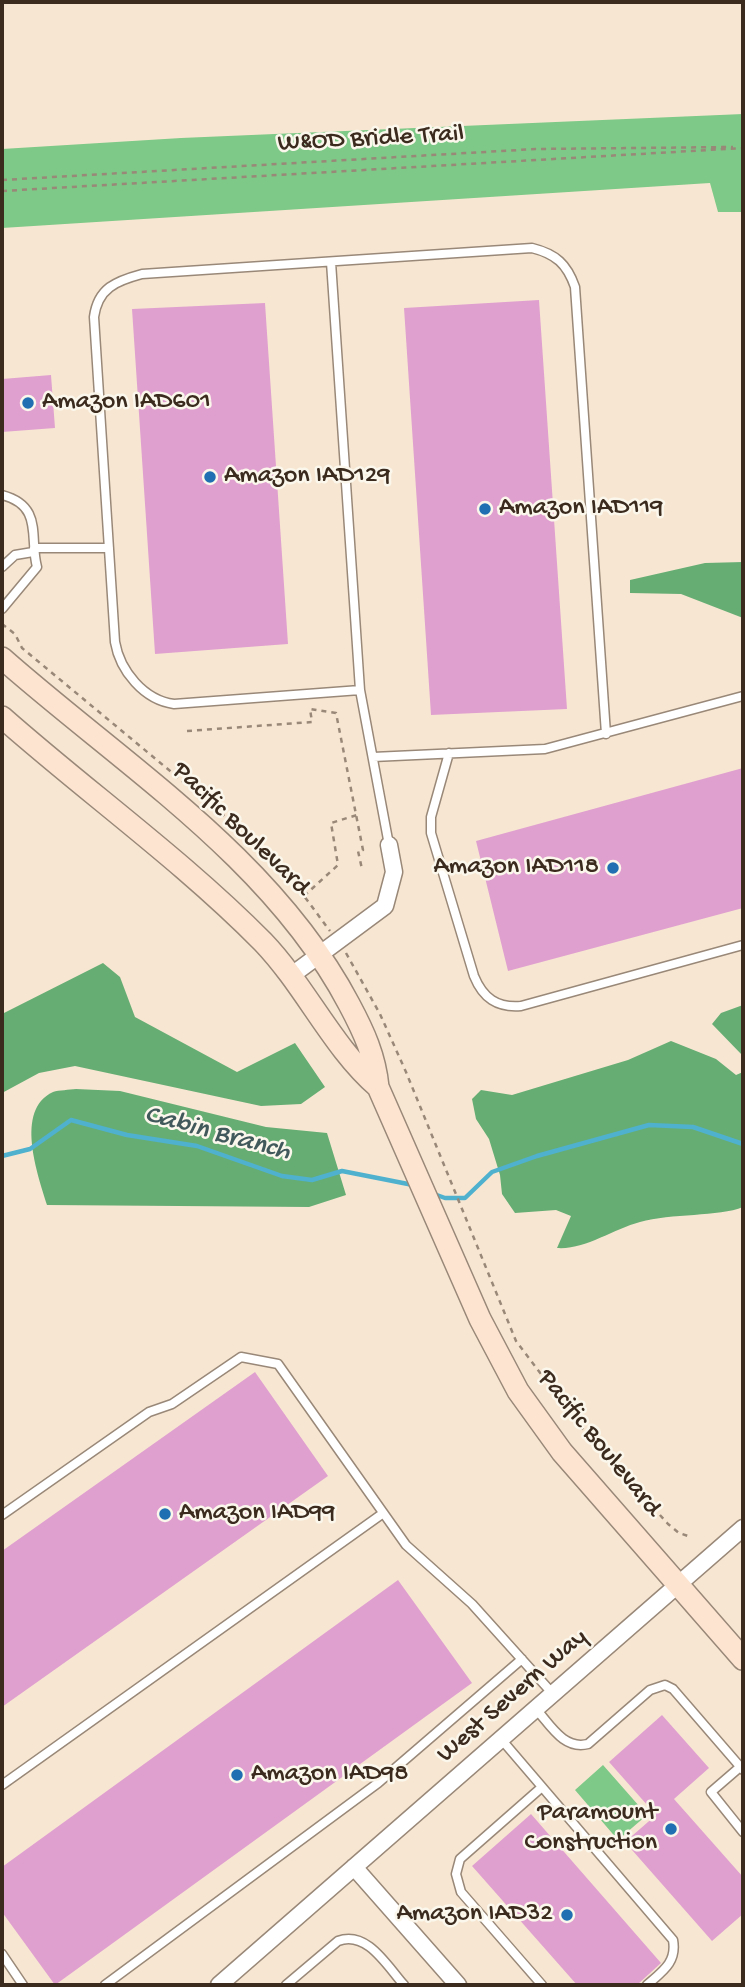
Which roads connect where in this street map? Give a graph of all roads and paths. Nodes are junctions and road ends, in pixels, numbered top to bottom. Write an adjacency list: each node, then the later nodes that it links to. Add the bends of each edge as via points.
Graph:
1 (743, 148): 2 (path, W&OD Bridle Trail, via 536,149); 3 (path)
2 (2, 180)
3 (2, 191)
4 (331, 262): 6 (lane, via 142,274 118,281 103,293 94,317); 11 (lane); 15 (lane, via 532,247 549,252 570,272 575,287)
5 (2, 495): 7 (lane, via 20,504 31,517)
6 (109, 548): 7 (lane); 11 (lane, via 115,642 121,666 163,703)
7 (33, 550): 8 (lane, via 15,555); 9 (lane, via 37,567)
8 (2, 567)
9 (2, 609)
10 (2, 657): 23 (main road, Pacific Boulevard, via 246,868)
11 (360, 690): 17 (lane)
12 (743, 696): 15 (lane)
13 (2, 717): 24 (main road, Pacific Boulevard, via 227,906)
14 (187, 732): 18 (path, via 312,722 310,709 336,713)
15 (606, 734): 16 (lane, via 545,749)
16 (449, 753): 17 (lane); 22 (lane, via 431,817 431,834 479,988 499,1005 521,1006)
17 (373, 757): 19 (lane)
18 (357, 815): 20 (path); 21 (path, via 331,823 338,866)
19 (389, 845): 23 (street, via 394,872 385,906)
20 (362, 869)
21 (304, 896)
22 (743, 945)
23 (321, 956): 24 (street); 25 (main road, Pacific Boulevard, via 376,1059)
24 (292, 975): 25 (main road, Pacific Boulevard, via 359,1070)
25 (378, 1087): 31 (main road, Pacific Boulevard, via 480,1319 518,1391 550,1437)
26 (436, 1150): 30 (path, via 506,1324 529,1360 582,1428 668,1524)
27 (382, 1514): 28 (lane, via 278,1364 241,1357 172,1405 140,1418); 32 (lane, via 406,1545 472,1604); 38 (lane)
28 (2, 1515)
29 (743, 1528): 31 (street, West Severn Way)
30 (691, 1536)
31 (678, 1584): 33 (main road, Pacific Boulevard); 34 (street, West Severn Way)
32 (522, 1658): 34 (lane); 44 (lane, via 378,1783)
33 (743, 1659)
34 (553, 1694): 35 (street, West Severn Way)
35 (536, 1709): 36 (street, West Severn Way); 37 (lane, via 575,1747 588,1744 650,1690 665,1685)
36 (501, 1739): 39 (lane); 41 (street, West Severn Way)
37 (742, 1769): 40 (lane, via 711,1792)
38 (2, 1785)
39 (542, 1787): 49 (lane, via 460,1859 456,1874 461,1892); 50 (lane, via 673,1940 676,1952 669,1966)
40 (743, 1832)
41 (355, 1867): 45 (street, West Severn Way); 48 (street)
42 (2, 1954): 43 (lane)
43 (23, 1985)
44 (105, 1985)
45 (219, 1985)
46 (286, 1985): 47 (lane, via 347,1938 365,1941)
47 (404, 1985)
48 (458, 1985)
49 (542, 1985)
50 (648, 1985)

